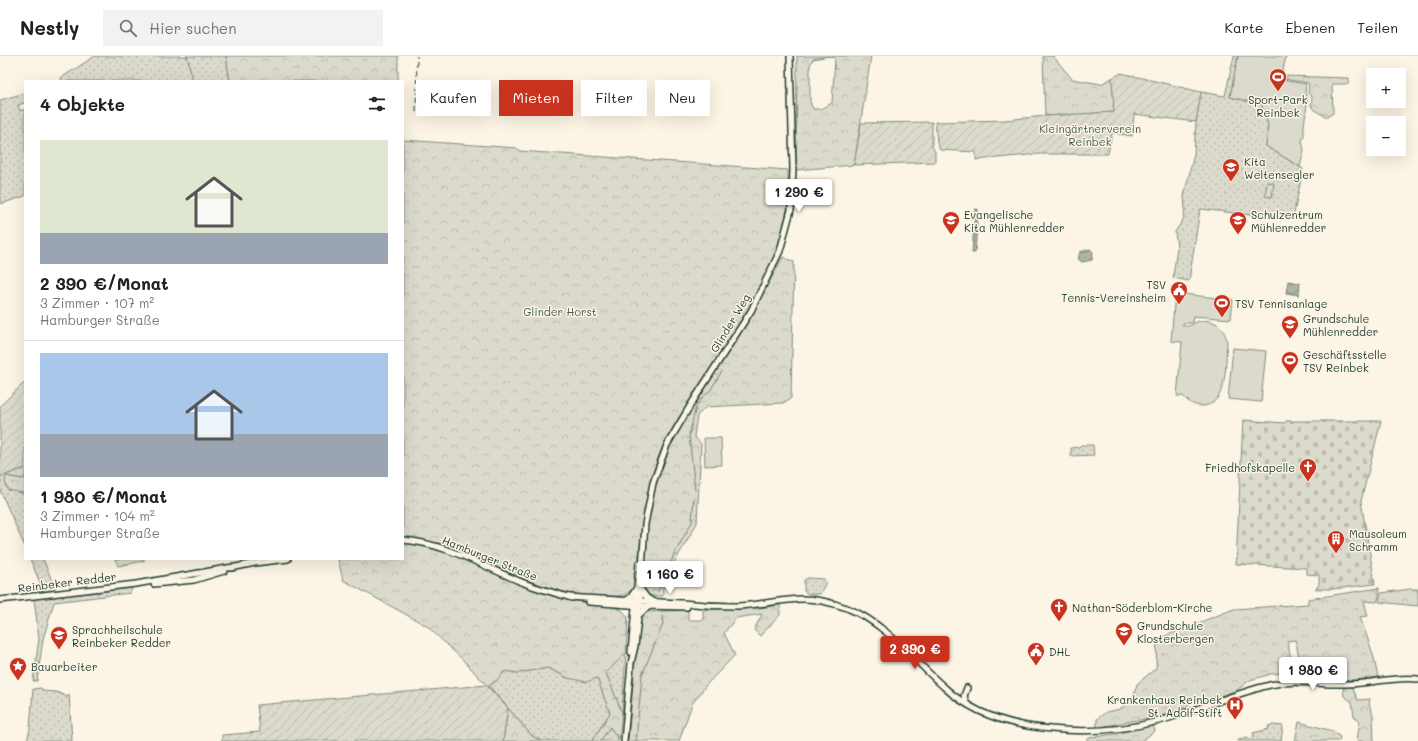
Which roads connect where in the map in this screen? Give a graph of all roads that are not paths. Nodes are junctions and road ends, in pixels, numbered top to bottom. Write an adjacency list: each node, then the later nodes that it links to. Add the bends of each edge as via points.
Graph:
1 (790, 56): 4 (main road, Glinder Weg, via 791,210 780,252 751,311 667,445 653,483 645,524)
2 (404, 540): 6 (main road, Hamburger Straße, via 443,548 530,585 569,597 592,602)
3 (280, 560): 5 (main road, Reinbeker Redder, via 233,568 194,580)
4 (639, 588): 6 (main road); 7 (main road, via 647,598); 8 (main road, Glinder Weg)
5 (0, 600)
6 (624, 603): 8 (main road, Hamburger Straße); 11 (main road)
7 (656, 603): 8 (main road, Hamburger Straße); 9 (main road, Hamburger Straße)
8 (637, 604): 10 (main road, Hamburger Straße); 11 (main road, Glinder Weg)
9 (695, 605): 10 (main road, Hamburger Straße); 14 (main road, Hamburger Straße, via 748,606 800,599 838,605 866,618 885,632 944,687)
10 (650, 606): 11 (main road)
11 (636, 616): 15 (main road, Glinder Weg, via 631,646)
12 (1418, 679): 14 (main road, Hamburger Straße, via 1394,678 1345,685 1301,682 1271,685 1159,721 1100,731 1051,730 1021,724 988,714)
13 (967, 688): 14 (main road, via 964,696)
14 (966, 703)
15 (624, 741)

